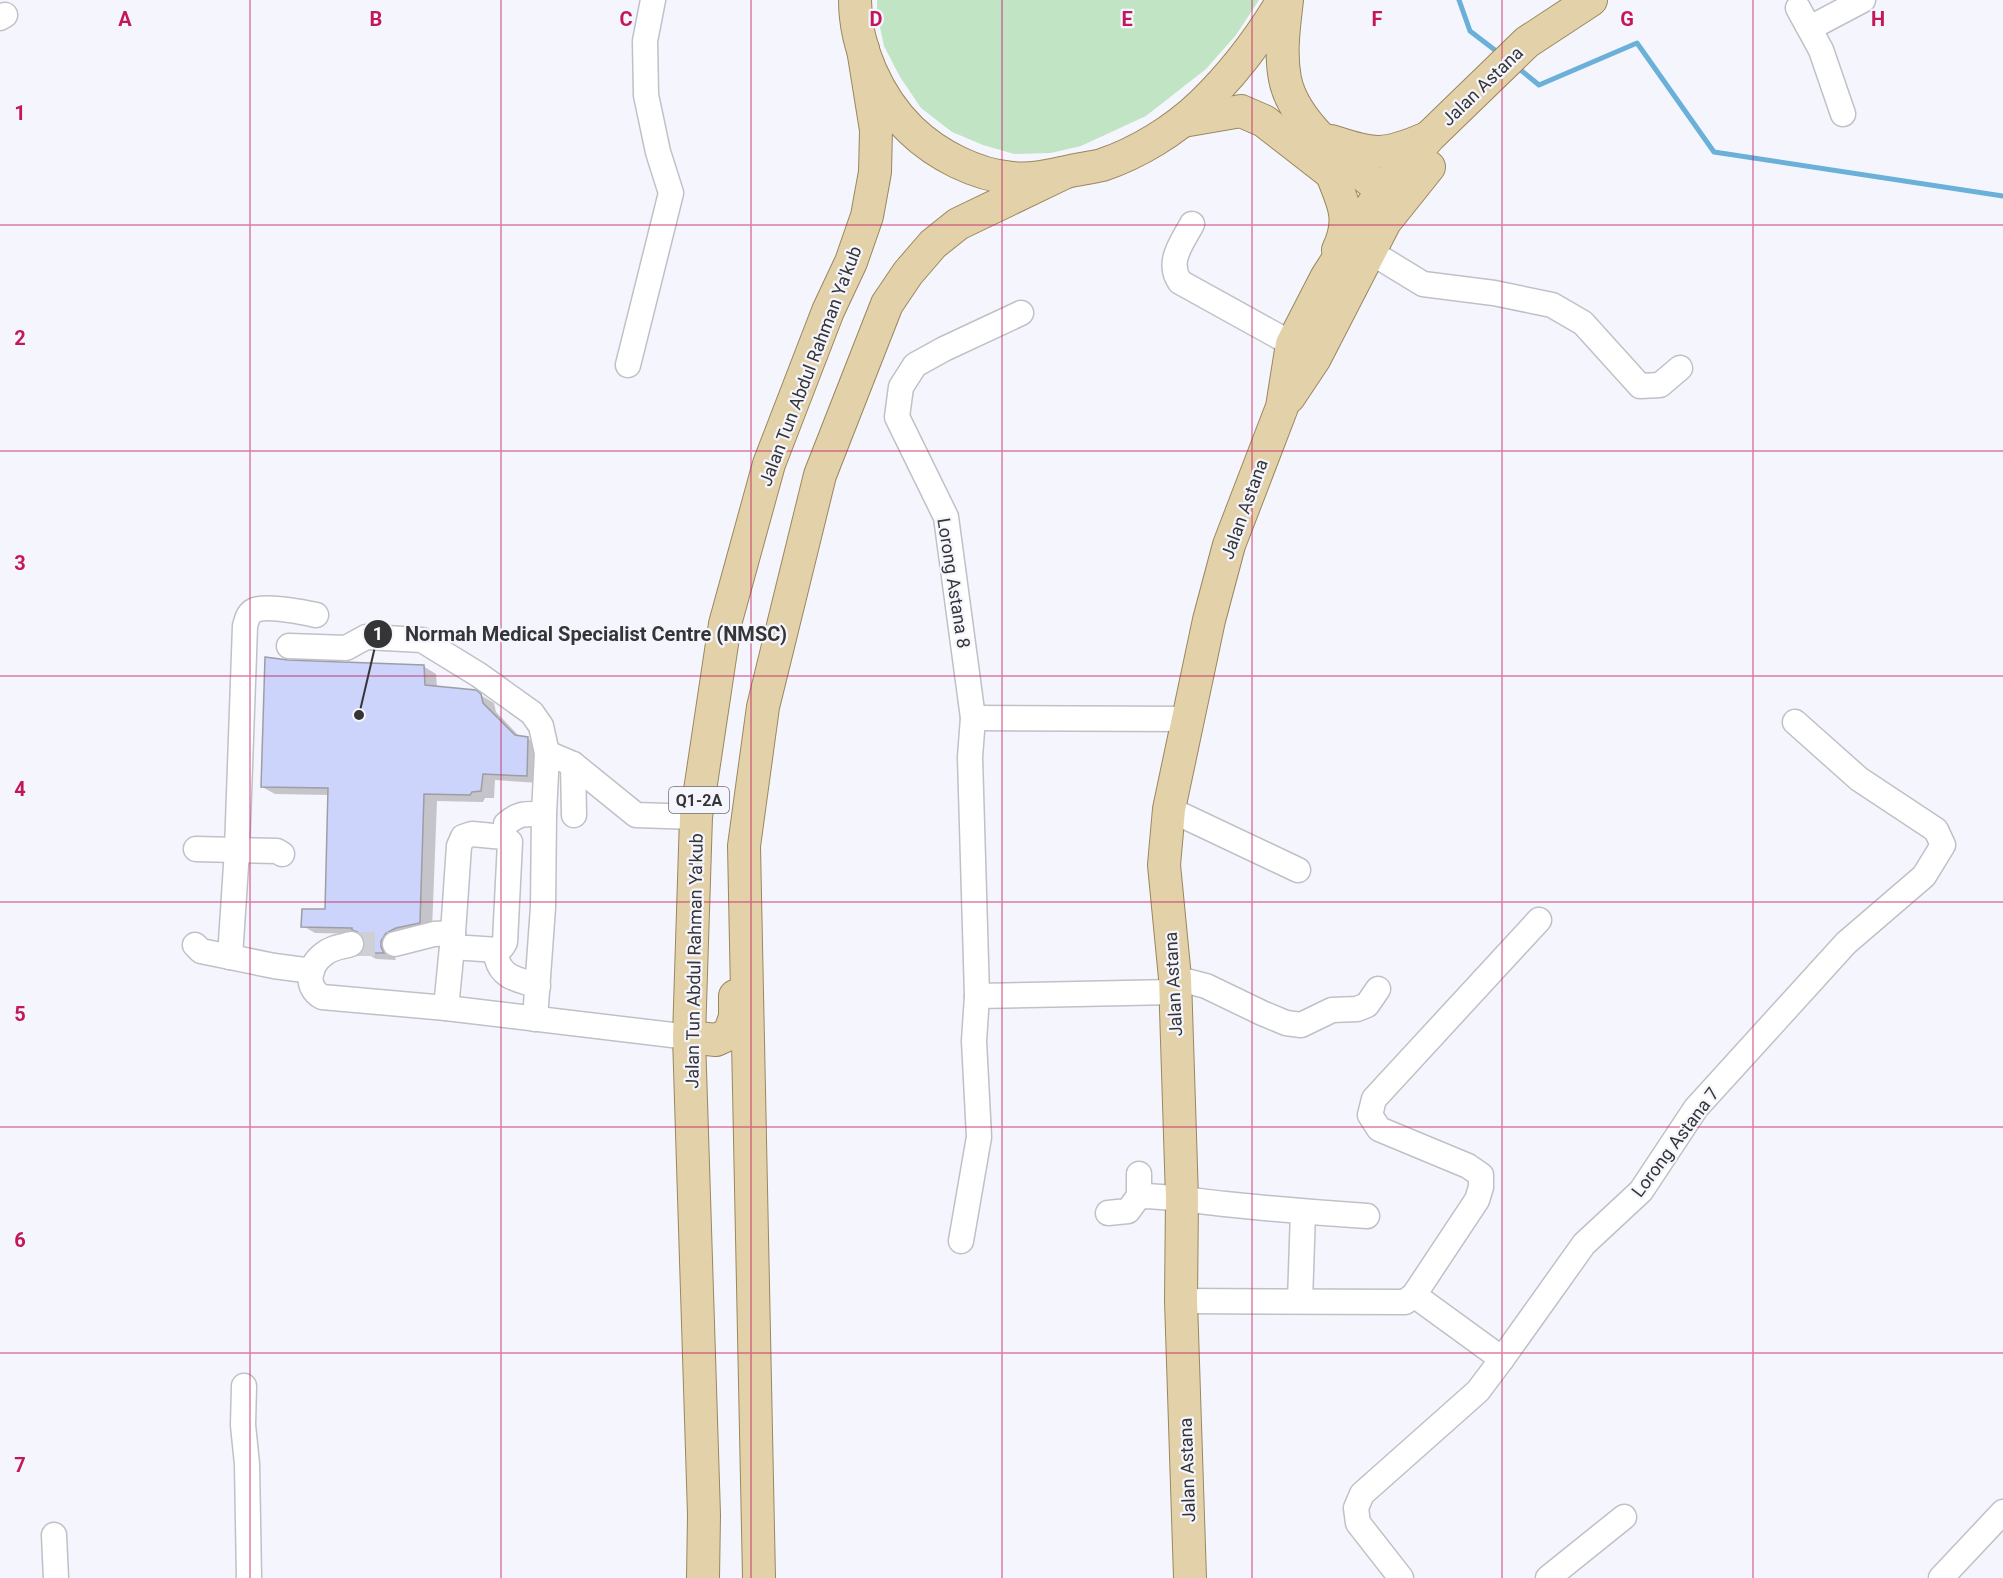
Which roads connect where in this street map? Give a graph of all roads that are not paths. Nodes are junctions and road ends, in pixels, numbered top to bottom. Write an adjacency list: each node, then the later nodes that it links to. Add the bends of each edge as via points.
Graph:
1 (653, 0): 20 (street, via 645,41 646,95 658,152 672,193)
2 (855, 0): 6 (main road)
3 (1285, 0): 9 (main road, via 1236,66 1203,104); 11 (main road, via 1285,79 1300,115)
4 (1591, 0): 7 (main road, Jalan Astana, via 1557,23)
5 (1863, 0): 8 (street, via 1804,18 1821,50)
6 (863, 49): 13 (main road, via 886,101 928,145 964,164 1011,178); 33 (main road, Jalan Tun Abdul Rahman Ya'kub / Q1-2A, via 876,130 875,172 867,216 769,464 725,624)
7 (1503, 75): 10 (main road, Jalan Astana); 14 (main road, Jalan Astana, via 1444,148)
8 (1842, 114)
9 (1182, 121): 12 (main road, via 1242,111 1264,121); 13 (main road, via 1123,157)
10 (1430, 136): 11 (main road, via 1397,151 1369,153); 14 (main road, Jalan Astana)
11 (1321, 138): 14 (main road)
12 (1331, 172): 14 (main road); 17 (main road, via 1346,216 1346,233)
13 (1064, 173): 35 (main road, via 958,224 933,244 887,304 820,475 763,707)
14 (1384, 206): 16 (main road, Jalan Astana); 17 (main road, Jalan Astana)
15 (1192, 224): 19 (street, via 1174,259 1173,273 1180,282)
16 (1369, 251): 21 (street, via 1423,284 1552,305 1583,323 1640,386 1660,385); 22 (main road, Jalan Astana, via 1315,358)
17 (1326, 278): 19 (main road, Jalan Astana)
18 (1021, 313): 25 (street, Lorong Astana 8, via 915,365 901,387 897,417 946,517)
19 (1292, 344): 22 (main road, Jalan Astana)
20 (628, 365)
21 (1680, 368)
22 (1282, 407): 26 (main road, Jalan Astana, via 1229,545)
23 (316, 615): 37 (street, via 284,609 256,610 248,615)
24 (289, 646): 28 (street, via 346,648 366,637 426,642 532,713 542,726)
25 (973, 718): 26 (street); 51 (street, Lorong Astana 8, via 970,757)
26 (1189, 719): 30 (main road, Jalan Astana)
27 (1795, 722): 63 (street, Lorong Astana 7, via 1859,779 1936,830 1943,845 1923,876 1846,943 1696,1108 1641,1191 1584,1244)
28 (547, 753): 29 (street); 31 (street)
29 (573, 764): 32 (street); 33 (street, via 636,815)
30 (1169, 810): 39 (street); 48 (main road, Jalan Astana, via 1164,865)
31 (544, 814): 34 (street, via 522,814); 49 (street)
32 (574, 815)
33 (696, 817): 54 (main road, Jalan Tun Abdul Rahman Ya'kub / Q1-2A)
34 (506, 824)
35 (744, 846): 54 (main road, via 737,879 735,1017 729,1034 716,1040); 71 (main road)
36 (196, 849): 37 (street)
37 (237, 850): 38 (street, via 277,850); 45 (street)
38 (282, 854)
39 (1298, 870)
40 (1539, 920): 60 (street, via 1374,1099 1370,1115 1379,1129 1481,1175 1477,1200)
41 (453, 940): 41 (street, via 460,841 471,834 508,839 505,942 492,950); 43 (street, via 434,934); 52 (street)
42 (351, 944): 47 (street, via 323,954)
43 (395, 944)
44 (195, 945): 45 (street, via 201,951)
45 (230, 957): 47 (street)
46 (497, 959): 49 (street, via 510,977)
47 (312, 970): 52 (street, via 313,990 322,997)
48 (1175, 985): 50 (street, via 1206,986 1286,1023 1301,1025 1332,1010 1367,1005); 51 (street); 55 (main road, Jalan Astana)
49 (538, 986): 53 (street)
50 (1378, 988)
51 (977, 996): 59 (street, Lorong Astana 8, via 979,1137)
52 (446, 1008): 53 (street)
53 (535, 1019): 54 (street)
54 (689, 1037): 70 (main road, Jalan Tun Abdul Rahman Ya'kub / Q1-2A)
55 (1182, 1198): 56 (street, via 1139,1185 1128,1211); 57 (street); 61 (main road, Jalan Astana)
56 (1108, 1212)
57 (1303, 1212): 58 (street); 62 (street)
58 (1367, 1216)
59 (960, 1241)
60 (1414, 1295): 62 (street, via 1406,1302); 63 (street)
61 (1181, 1301): 62 (street); 72 (main road, Jalan Astana)
62 (1300, 1301)
63 (1502, 1359): 73 (street, Lorong Astana 7, via 1478,1390 1362,1494 1356,1508 1358,1523)
64 (244, 1386): 69 (street)
65 (2003, 1512): 75 (street)
66 (1624, 1517): 74 (street)
67 (54, 1535): 68 (street)
68 (56, 1578)
69 (249, 1578)
70 (703, 1578)
71 (759, 1578)
72 (1190, 1578)
73 (1401, 1578)
74 (1548, 1578)
75 (1941, 1578)

